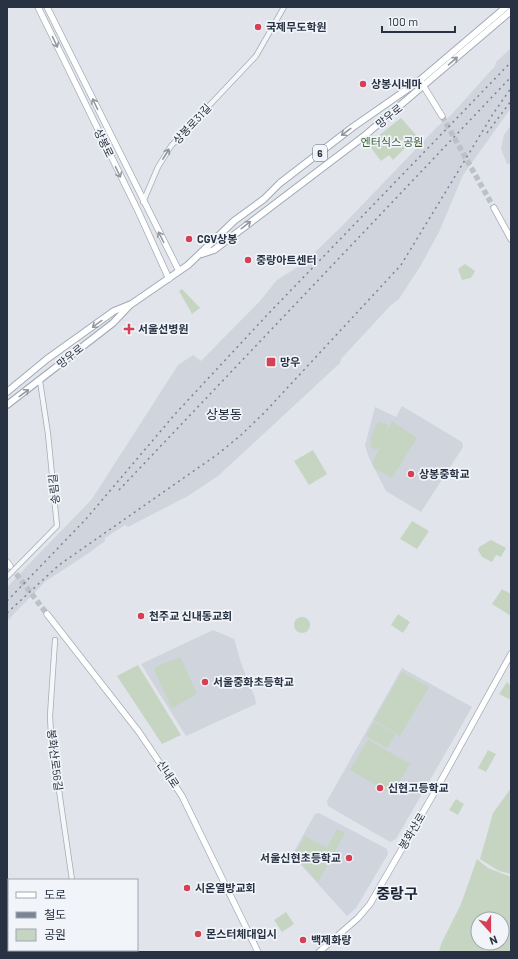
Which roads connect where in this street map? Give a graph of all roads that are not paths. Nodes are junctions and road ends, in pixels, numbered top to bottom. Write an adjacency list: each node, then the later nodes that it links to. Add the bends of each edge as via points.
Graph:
1 (38, 7): 11 (main road, 상봉로, one-way to 11)
2 (47, 7): 9 (main road, 상봉로, one-way to 2)
3 (284, 7): 9 (street, 상봉로31길, one-way to 3, via 158,167 171,146 256,56)
4 (506, 7): 6 (main road, 망우로 / 6)
5 (511, 11): 7 (main road, 망우로 / 6, one-way to 5)
6 (419, 81): 7 (main road); 13 (main road, 망우로 / 6, one-way to 13, via 280,183 264,199 234,221)
7 (424, 86): 8 (main road); 13 (main road, 망우로 / 6, one-way to 7, via 214,250 364,137)
8 (442, 116)
9 (143, 202): 11 (main road); 14 (main road, 상봉로, one-way to 9)
10 (494, 208): 12 (main road)
11 (139, 213): 15 (main road, 상봉로)
12 (511, 239)
13 (202, 254): 14 (main road, 망우로 / 6)
14 (179, 271): 15 (main road, 망우로 / 6)
15 (169, 279): 16 (main road, 망우로 / 6)
16 (130, 305): 17 (main road, 망우로 / 6, via 113,323); 18 (main road, 망우로 / 6, one-way to 18, via 114,311 35,368)
17 (40, 381): 19 (main road, 망우로 / 6, one-way to 17); 20 (street, 송림길, via 57,526)
18 (7, 392)
19 (7, 405)
20 (7, 577)
21 (47, 614): 25 (main road, 신내로, via 138,732 182,796)
22 (55, 640): 24 (street, 봉화산로56길, via 51,734)
23 (511, 654): 26 (main road, 봉화산로, via 370,904)
24 (72, 879)
25 (258, 952)
26 (319, 952)

